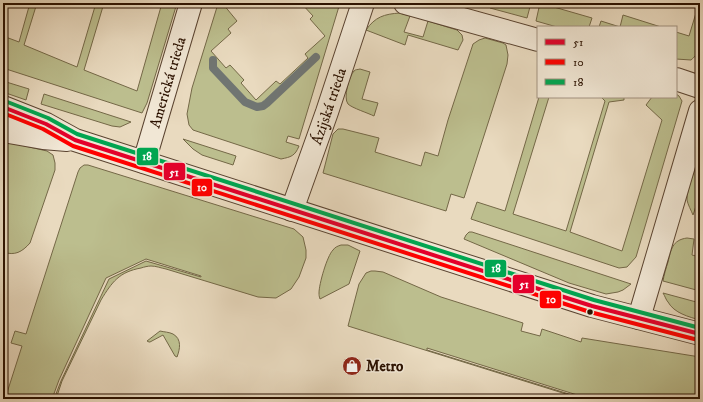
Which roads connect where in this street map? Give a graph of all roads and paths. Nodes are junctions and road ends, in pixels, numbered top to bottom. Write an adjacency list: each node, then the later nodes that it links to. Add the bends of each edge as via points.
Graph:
1 (191, 3): 11 (street, Americká trieda)
2 (363, 3): 12 (street, Ázijská trieda)
3 (405, 3): 4 (street)
4 (537, 40)
5 (677, 79): 6 (street)
6 (700, 87)
7 (3, 107): 10 (street, via 46,124)
8 (700, 111): 13 (street)
9 (3, 131): 10 (street)
10 (75, 140): 11 (street)
11 (144, 162): 12 (street)
12 (292, 210): 13 (street, via 592,306)
13 (639, 318): 14 (street)
14 (700, 334)

